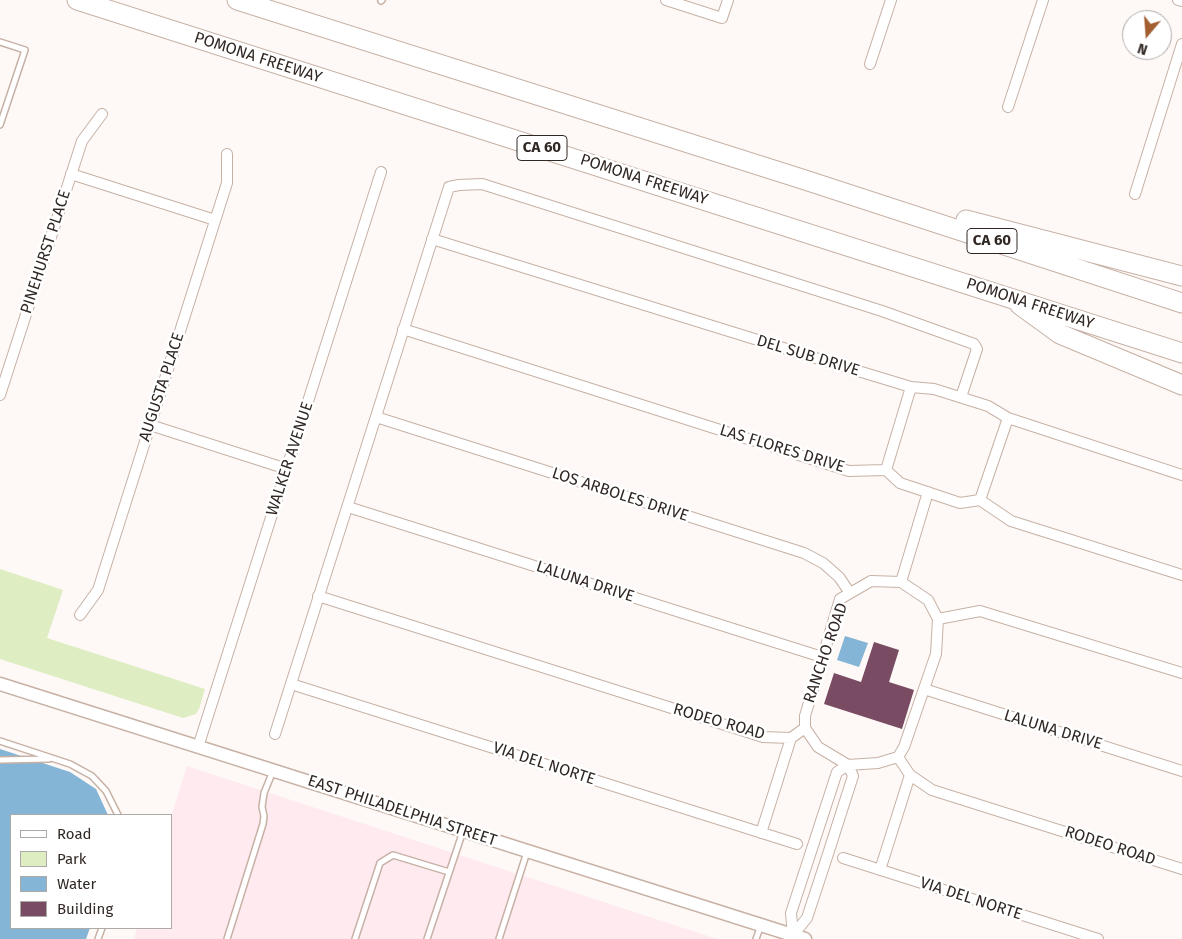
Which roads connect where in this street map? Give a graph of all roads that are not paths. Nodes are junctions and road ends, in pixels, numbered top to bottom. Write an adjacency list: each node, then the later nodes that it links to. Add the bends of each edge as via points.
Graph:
1 (78, 0): 23 (highway, POMONA FREEWAY / CA 60)
2 (237, 0): 18 (highway, CA 60)
3 (666, 0): 4 (street, via 722,18)
4 (728, 0)
5 (891, 0): 11 (street)
6 (1043, 0): 12 (street)
7 (1178, 0): 8 (street)
8 (1182, 1)
9 (0, 42): 14 (lane, via 25,50)
10 (1182, 44): 19 (street)
11 (870, 64)
12 (1008, 107)
13 (102, 114): 17 (street, PINEHURST PLACE, via 82,141)
14 (0, 125)
15 (227, 154): 20 (street, AUGUSTA PLACE, via 227,183)
16 (381, 172): 34 (street, WALKER AVENUE)
17 (71, 174): 20 (street); 29 (street, PINEHURST PLACE)
18 (802, 179): 22 (highway); 24 (highway, CA 60)
19 (1135, 194)
20 (215, 220): 33 (street, AUGUSTA PLACE)
21 (432, 239): 25 (street); 28 (street, DEL SUB DRIVE); 30 (street, via 448,187 482,184 882,311 974,344 977,349)
22 (1182, 276)
23 (1007, 296): 26 (highway, POMONA FREEWAY / CA 60); 27 (highway, via 1060,334)
24 (1182, 303)
25 (403, 329): 31 (street); 35 (street, LAS FLORES DRIVE, via 849,470)
26 (1182, 353)
27 (1182, 385)
28 (911, 386): 30 (street, DEL SUB DRIVE, via 934,388); 35 (street)
29 (0, 395)
30 (961, 397): 32 (street, DEL SUB DRIVE, via 988,406)
31 (376, 417): 39 (street); 42 (street, LOS ARBOLES DRIVE, via 804,553 828,567)
32 (1008, 418): 36 (street, DEL SUB DRIVE); 38 (street)
33 (150, 425): 34 (street); 44 (street, AUGUSTA PLACE, via 98,590)
34 (287, 469): 55 (street, WALKER AVENUE)
35 (886, 470): 37 (street, via 900,483)
36 (1182, 475)
37 (928, 492): 38 (street, via 960,503); 41 (street)
38 (980, 500): 40 (street, via 1011,521)
39 (348, 507): 43 (street); 46 (street, LALUNA DRIVE)
40 (1182, 574)
41 (901, 582): 42 (street, RANCHO ROAD, via 871,581); 45 (street, via 928,600)
42 (850, 593): 46 (street, RANCHO ROAD, via 840,599)
43 (318, 596): 49 (street); 53 (street, RODEO ROAD, via 763,737)
44 (80, 615)
45 (938, 619): 47 (street, via 980,611); 50 (street, via 936,654)
46 (822, 657): 51 (street, RANCHO ROAD, via 805,716)
47 (1182, 673)
48 (0, 684): 55 (street, EAST PHILADELPHIA STREET)
49 (291, 684): 52 (street); 65 (street, VIA DEL NORTE)
50 (924, 689): 56 (street); 61 (street, LALUNA DRIVE)
51 (806, 728): 53 (street); 59 (street, via 818,747)
52 (275, 734)
53 (790, 738): 65 (street)
54 (0, 741): 57 (lane)
55 (198, 747): 60 (street, EAST PHILADELPHIA STREET)
56 (898, 757): 59 (street, via 878,763); 62 (street, RODEO ROAD)
57 (55, 758): 58 (lane); 63 (lane, via 92,776 106,791)
58 (0, 760)
59 (848, 765): 73 (street, via 853,776); 73 (street, via 837,772 791,913)
60 (273, 770): 64 (street, EAST PHILADELPHIA STREET); 74 (lane, via 264,793 263,824)
61 (1182, 771)
62 (910, 775): 69 (street, RODEO ROAD, via 932,790); 70 (street)
63 (118, 814)
64 (463, 831): 67 (street, EAST PHILADELPHIA STREET); 71 (lane)
65 (761, 833): 66 (street, VIA DEL NORTE)
66 (797, 844)
67 (528, 851): 72 (street, EAST PHILADELPHIA STREET); 77 (lane)
68 (843, 858): 70 (street, VIA DEL NORTE)
69 (1182, 869)
70 (880, 870): 79 (street, VIA DEL NORTE)
71 (449, 872): 75 (lane, via 392,855 380,863); 76 (lane)
72 (761, 925): 73 (street, EAST PHILADELPHIA STREET); 78 (lane)
73 (798, 938)
74 (227, 939)
75 (355, 939)
76 (427, 939)
77 (499, 939)
78 (756, 939)
79 (1098, 939)

